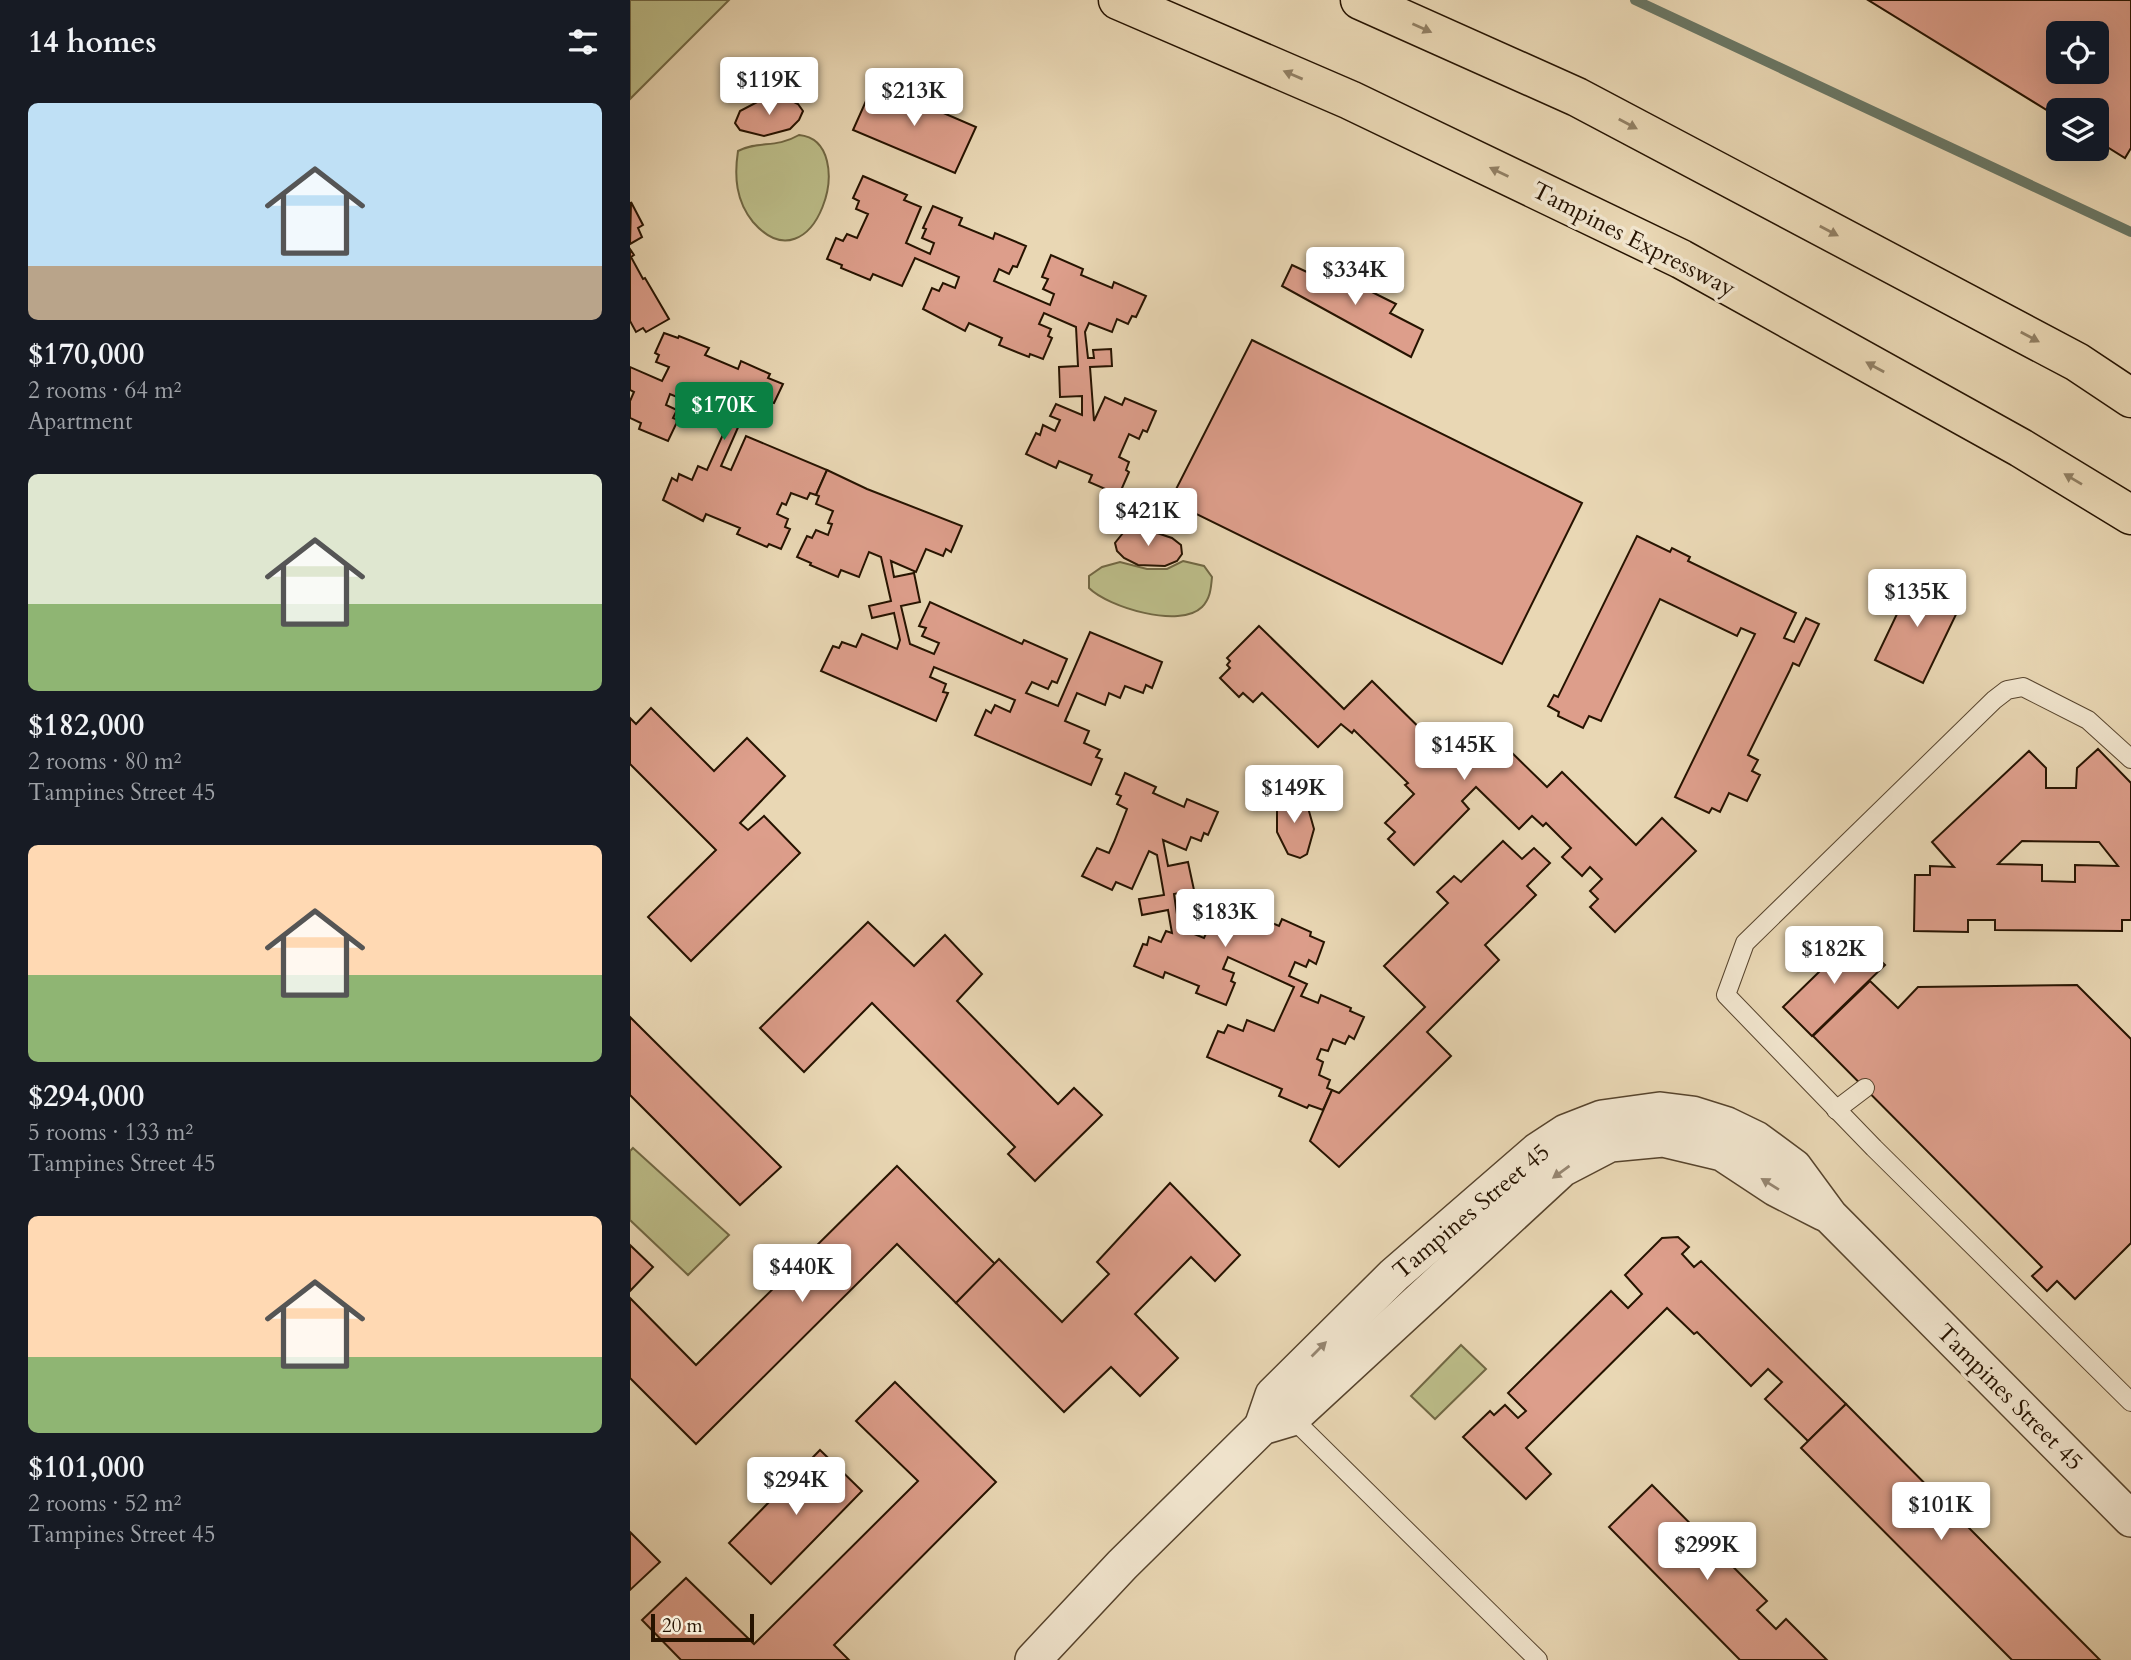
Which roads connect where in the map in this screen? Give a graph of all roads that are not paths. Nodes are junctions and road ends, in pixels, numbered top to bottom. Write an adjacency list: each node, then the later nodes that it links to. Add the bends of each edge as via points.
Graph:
1 (1118, 0): 6 (highway, Tampines Expressway, one-way to 1, via 2021,448 1681,259 1350,100)
2 (1360, 0): 3 (highway, one-way to 3, via 1577,97)
3 (2077, 362): 4 (highway); 5 (highway)
4 (2131, 368)
5 (2131, 398)
6 (2131, 515)
7 (2131, 759): 9 (lane, via 2088,720 2023,687 2007,690 1745,943 1726,995)
8 (1864, 1088): 9 (lane)
9 (1836, 1110): 10 (lane)
10 (2131, 1402)
11 (1275, 1414): 12 (street, Tampines Street 45, via 1395,1275 1537,1151 1566,1132 1602,1118 1660,1110 1727,1125 1756,1139 1794,1167 1830,1216); 13 (street, Tampines Street 45); 14 (lane)
12 (2131, 1519)
13 (1033, 1660)
14 (1538, 1660)

